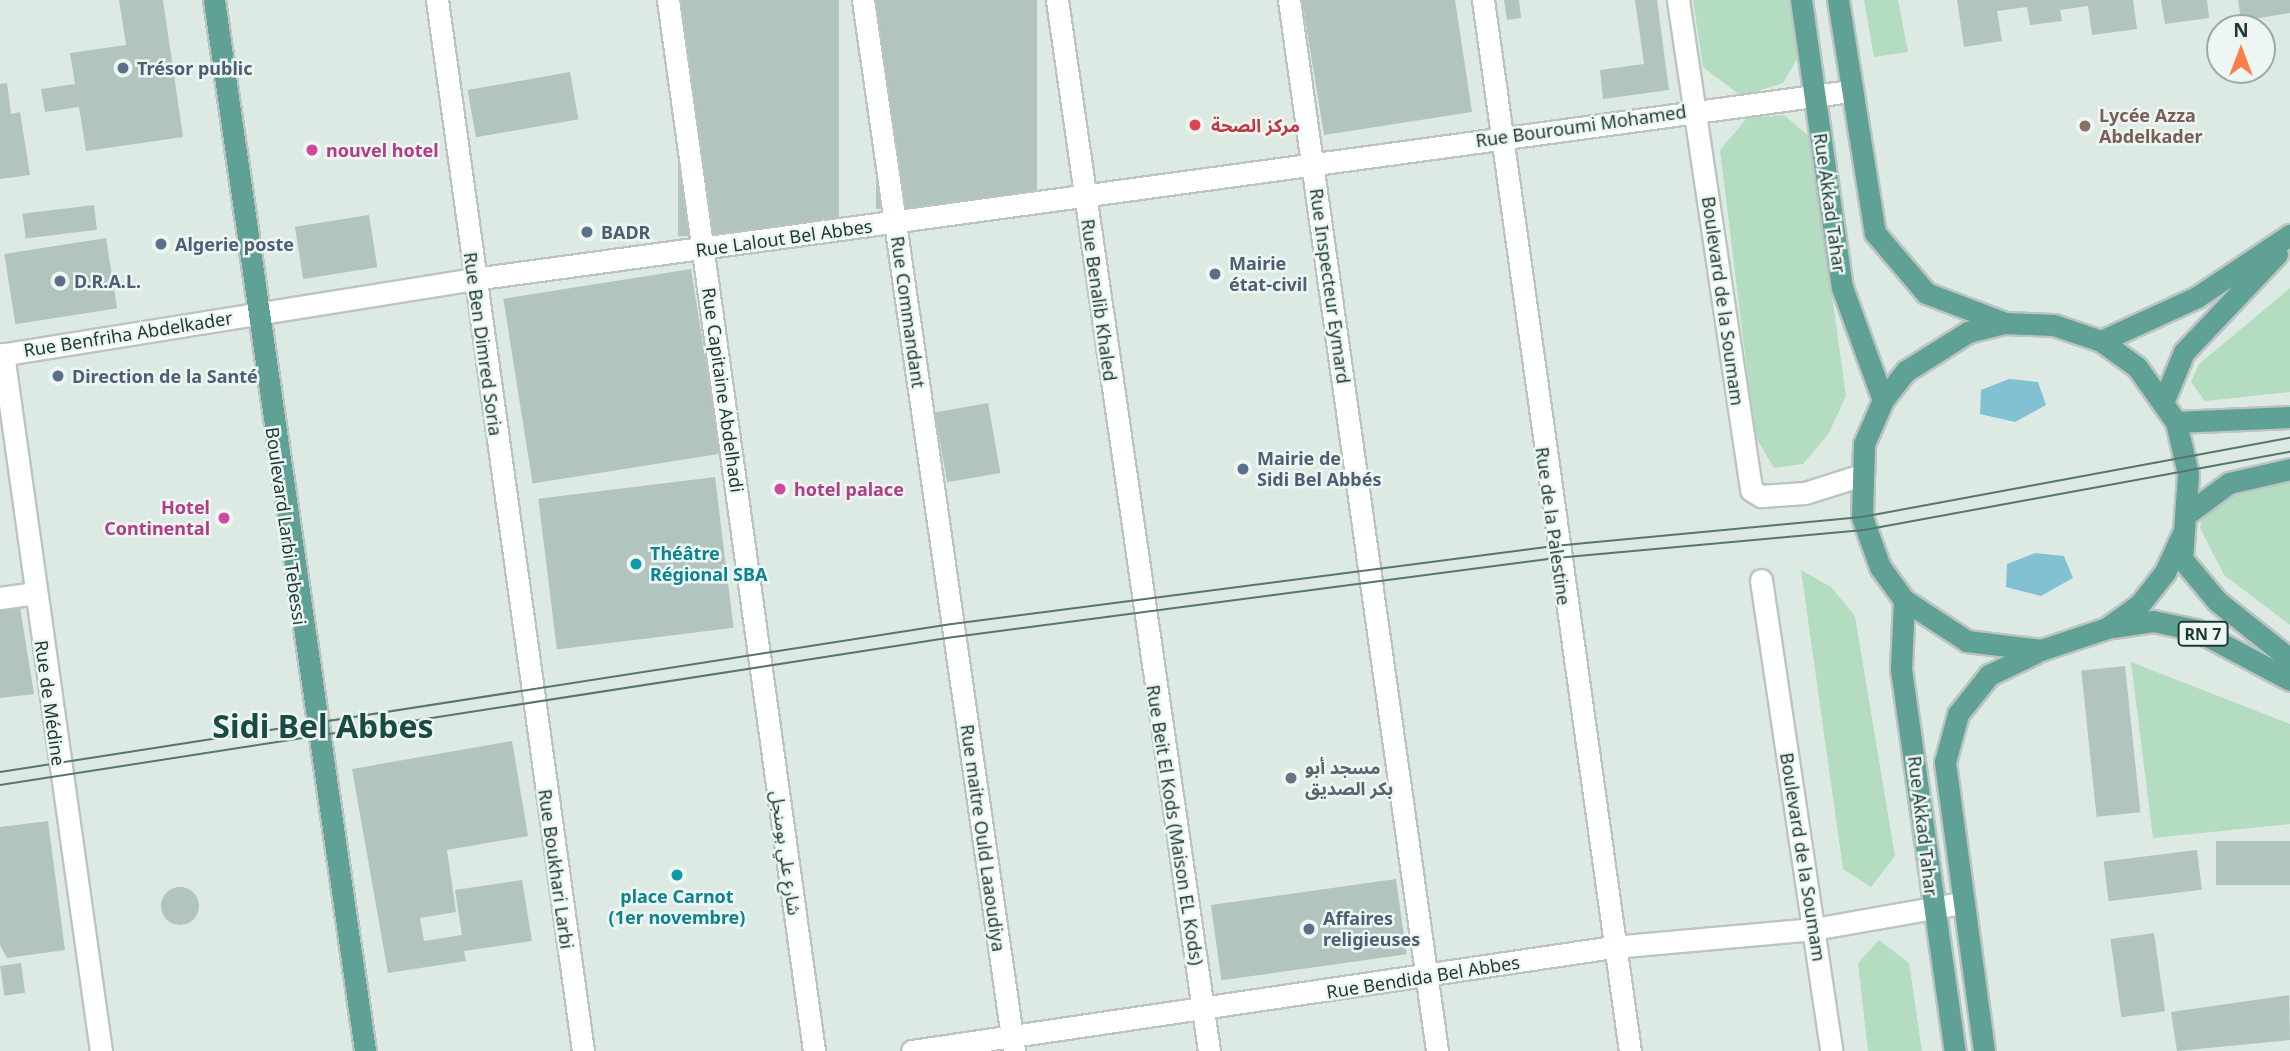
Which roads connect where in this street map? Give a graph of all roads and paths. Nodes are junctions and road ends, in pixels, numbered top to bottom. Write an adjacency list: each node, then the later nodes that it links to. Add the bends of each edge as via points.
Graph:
1 (214, 0): 22 (main road, Boulevard Larbi Tebessi)
2 (437, 0): 21 (street, Rue Ben Dimred Soria)
3 (668, 0): 20 (street, Rue Capitaine Abdelhadi)
4 (863, 0): 17 (street, Rue Commandant)
5 (1057, 0): 16 (street, Rue Benalib Khaled)
6 (1289, 0): 15 (street, Rue Inspecteur Eymard)
7 (1483, 0): 14 (street, Rue de la Palestine)
8 (1678, 0): 13 (street, Boulevard de la Soumam)
9 (1801, 0): 12 (main road, Rue Akkad Tahar)
10 (1838, 0): 11 (main road, Rue Akkad Tahar)
11 (1850, 91): 12 (street, Rue Bouroumi Mohamed); 23 (main road, Rue Akkad Tahar, via 1875,233 1891,257 1926,293)
12 (1814, 96): 13 (street, Rue Bouroumi Mohamed); 26 (main road, Rue Akkad Tahar, via 1842,287)
13 (1696, 110): 14 (street, Rue Bouroumi Mohamed); 31 (street, Boulevard de la Soumam, via 1751,490 1761,496 1805,493)
14 (1502, 137): 15 (street, Rue Bouroumi Mohamed); 48 (street, Rue de la Palestine)
15 (1313, 165): 16 (street, Rue Lalout Bel Abbes); 49 (street, Rue Inspecteur Eymard)
16 (1085, 195): 17 (street, Rue Lalout Bel Abbes); 36 (street, Rue Benalib Khaled)
17 (895, 223): 20 (street, Rue Lalout Bel Abbes); 38 (street, Rue Commandant)
18 (2290, 236): 24 (main road, via 2197,297)
19 (2290, 241): 27 (main road, via 2184,352)
20 (703, 248): 21 (street, Rue Lalout Bel Abbes); 41 (street, Rue Capitaine Abdelhadi)
21 (474, 279): 22 (street, Rue Lalout Bel Abbes); 44 (street, Rue Ben Dimred Soria)
22 (256, 314): 25 (street, Rue Benfriha Abdelkader); 53 (main road, Boulevard Larbi Tebessi)
23 (2005, 323): 24 (main road, via 2054,325); 26 (main road, via 1935,348)
24 (2102, 341): 27 (main road, via 2137,367)
25 (1, 354): 34 (street, Rue de Médine)
26 (1883, 400): 31 (main road, via 1864,444)
27 (2164, 400): 29 (main road)
28 (2290, 417): 29 (main road)
29 (2176, 422): 32 (main road, via 2187,461)
30 (2290, 469): 32 (main road, via 2229,483)
31 (1859, 475): 37 (main road, via 1864,530 1880,567)
32 (2184, 524): 39 (main road, via 2165,572 2140,604); 42 (main road, RN 7, via 2182,559 2200,583)
33 (1761, 580): 47 (street, Boulevard de la Soumam)
34 (34, 593): 35 (street); 52 (street, Rue de Médine)
35 (0, 598)
36 (1139, 600): 50 (street, Rue Beit El Kods (Maison EL Kods))
37 (1904, 600): 40 (main road, via 1967,641); 46 (main road, Rue Akkad Tahar, via 1901,669)
38 (952, 624): 51 (street, Rue maitre Ould Laaoudiya)
39 (2107, 628): 40 (main road, Rue Akkad Tahar); 43 (main road, RN 7, via 2174,624)
40 (2041, 650): 45 (main road, Rue Akkad Tahar, via 1989,675 1958,714 1949,736 1946,805)
41 (759, 656): 55 (street, شارع علي بومنجل)
42 (2290, 659)
43 (2290, 680)
44 (530, 688): 54 (street, Rue Boukhari Larbi)
45 (1961, 903): 46 (street, Rue Bendida Bel Abbes); 62 (main road, Rue Akkad Tahar)
46 (1933, 907): 47 (street, Rue Bendida Bel Abbes); 61 (main road, Rue Akkad Tahar)
47 (1814, 929): 48 (street, Rue Bendida Bel Abbes); 60 (street, Boulevard de la Soumam)
48 (1613, 947): 49 (street, Rue Bendida Bel Abbes); 59 (street, Rue de la Palestine)
49 (1426, 978): 50 (street, Rue Bendida Bel Abbes); 58 (street, Rue Inspecteur Eymard)
50 (1203, 1009): 51 (street, Rue Bendida Bel Abbes); 57 (street, Rue Beit El Kods (Maison EL Kods))
51 (1013, 1045): 56 (street, Rue Bendida Bel Abbes)
52 (101, 1051)
53 (365, 1051)
54 (583, 1051)
55 (814, 1051)
56 (912, 1051)
57 (1209, 1051)
58 (1437, 1051)
59 (1630, 1051)
60 (1832, 1051)
61 (1955, 1051)
62 (1984, 1051)

